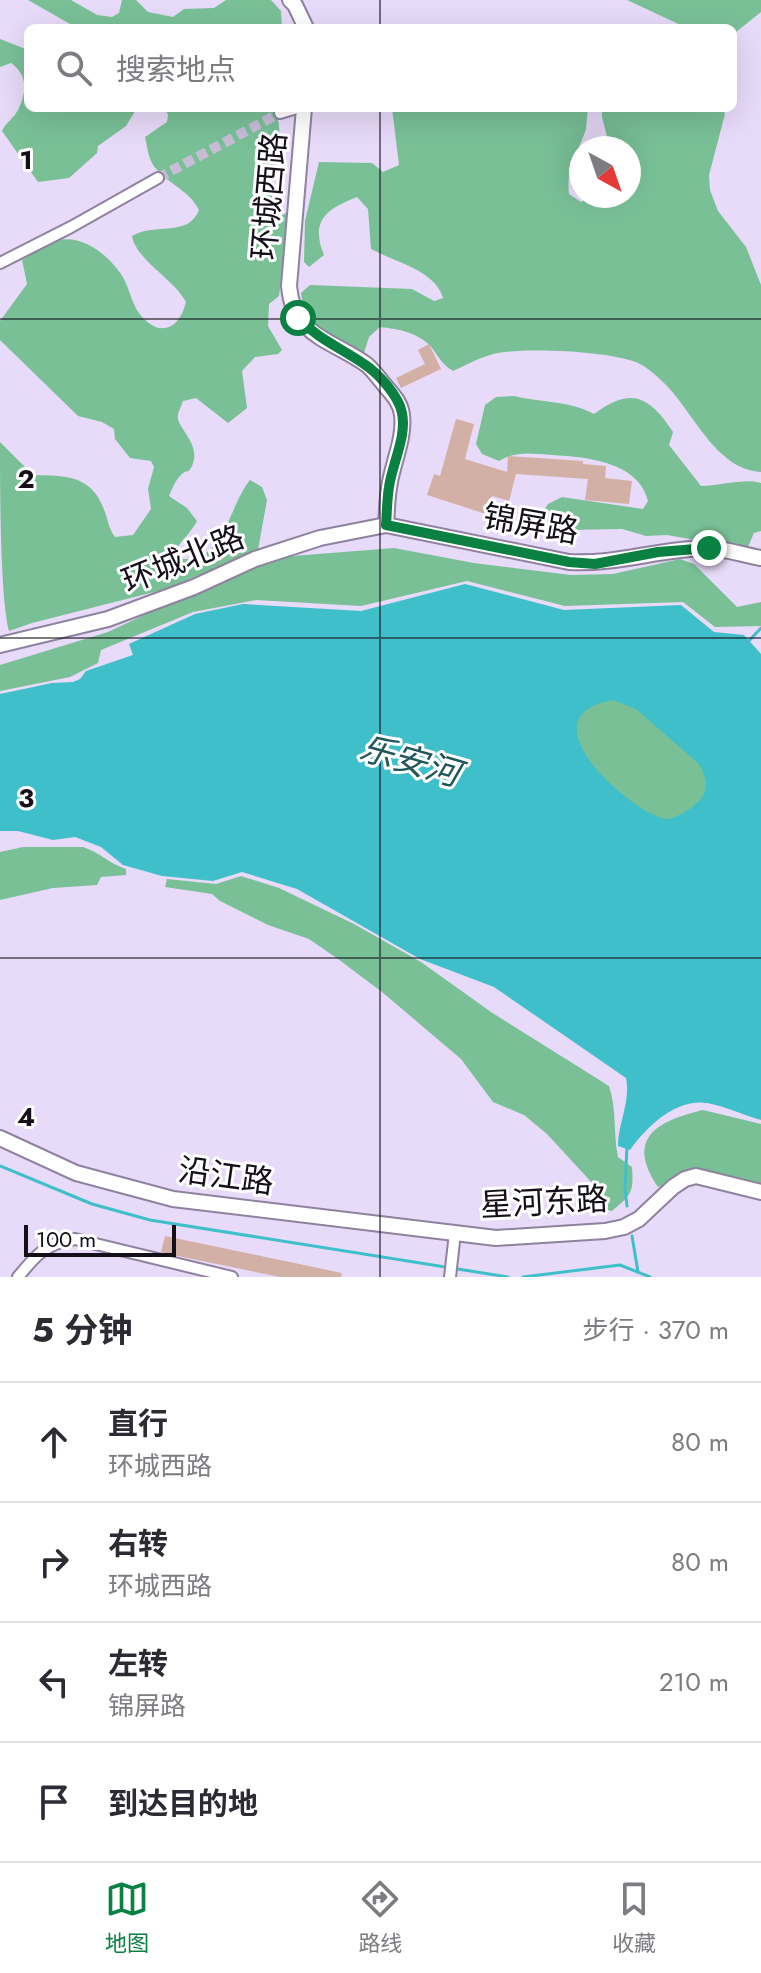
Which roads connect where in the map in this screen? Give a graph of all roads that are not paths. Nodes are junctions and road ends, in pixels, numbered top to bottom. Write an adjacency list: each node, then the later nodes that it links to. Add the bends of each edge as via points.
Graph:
1 (290, 0): 2 (street)
2 (304, 24)
3 (283, 112): 5 (street)
4 (304, 112): 8 (street, 环城西路, via 290,301 310,331 367,365 397,400 401,435)
5 (280, 113)
6 (158, 178): 7 (street)
7 (0, 263)
8 (386, 525): 9 (street, 锦屏路, via 569,562 595,564 709,548); 10 (street, 环城北路, via 255,559 108,619)
9 (761, 558)
10 (0, 645)
11 (0, 1138): 13 (street, 沿江路, via 76,1173 173,1199)
12 (761, 1192): 13 (street, 星河东路, via 696,1176 673,1187 624,1227 496,1238)
13 (455, 1233): 16 (street)
14 (18, 1277): 15 (street, via 37,1254 56,1242 75,1239)
15 (232, 1277)
16 (450, 1277)

